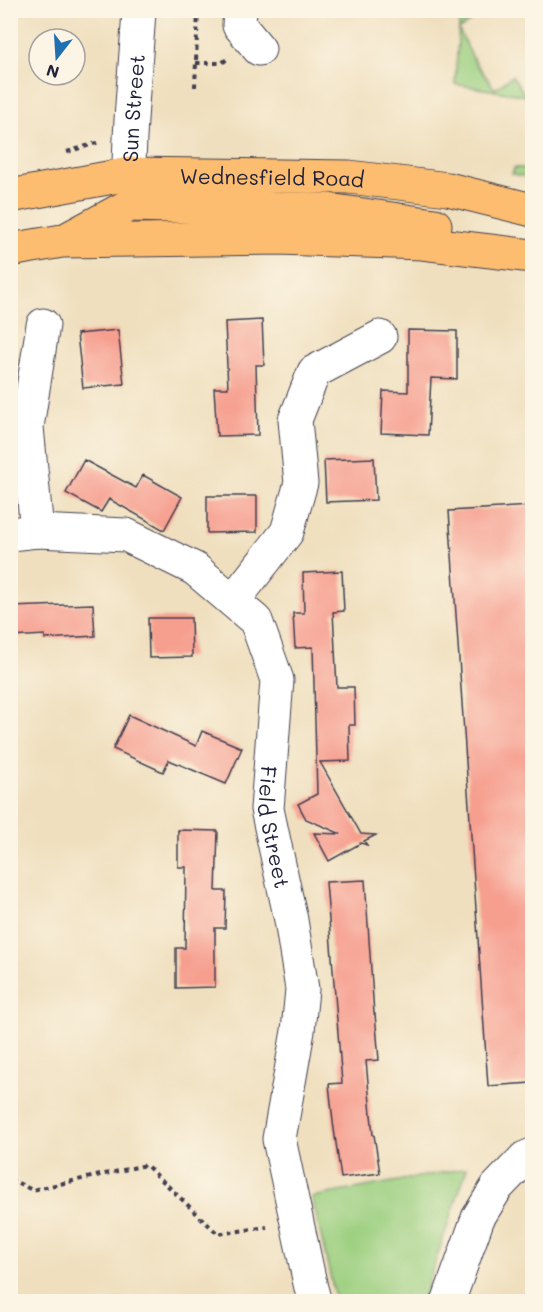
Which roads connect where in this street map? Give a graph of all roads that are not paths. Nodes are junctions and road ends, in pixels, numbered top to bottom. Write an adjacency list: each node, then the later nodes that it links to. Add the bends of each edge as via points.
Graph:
1 (139, 10): 4 (street, Sun Street, via 129,133)
2 (240, 10): 3 (street, via 239,25)
3 (259, 50)
4 (130, 190): 5 (main road, Wednesfield Road); 6 (main road, Wednesfield Road, via 349,177 448,189); 7 (main road); 9 (main road, via 478,230)
5 (10, 196)
6 (532, 210)
7 (62, 241): 8 (main road); 9 (main road, via 278,238 423,243)
8 (10, 250)
9 (532, 255)
10 (43, 325): 12 (street, via 27,427)
11 (380, 338): 13 (street, via 314,372 295,420 302,483 287,532)
12 (24, 532): 13 (street, Field Street, via 126,535 195,569)
13 (233, 601): 15 (street, Field Street, via 256,621 277,680 267,809 302,990 279,1139)
14 (532, 1155): 16 (street, via 497,1187 478,1218)
15 (315, 1302)
16 (448, 1302)

